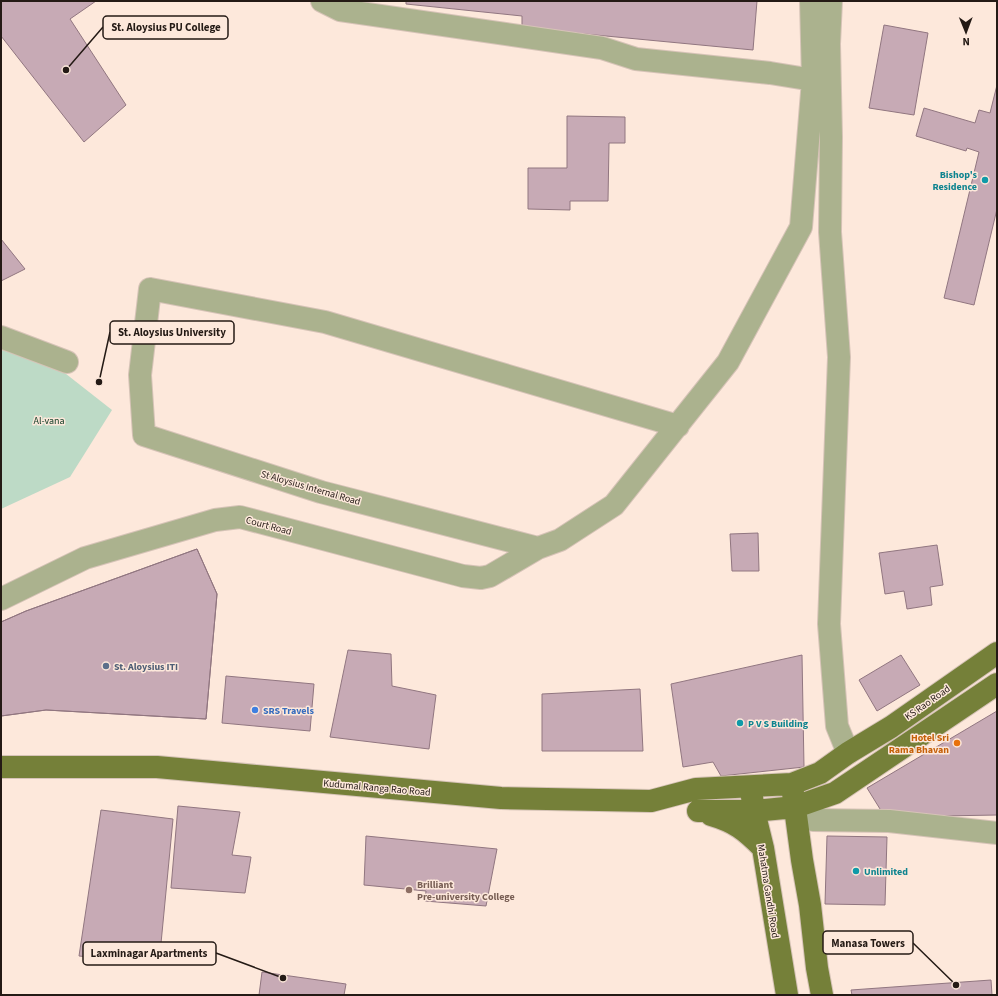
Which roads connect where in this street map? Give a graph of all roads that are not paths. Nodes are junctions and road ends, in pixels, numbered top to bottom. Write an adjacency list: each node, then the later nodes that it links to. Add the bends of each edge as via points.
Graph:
1 (322, 1): 4 (street, via 340,10 602,48 636,58)
2 (811, 1): 4 (street, Court Road)
3 (831, 1): 13 (street, via 830,232 839,357 829,624 836,726)
4 (813, 80): 7 (street, Court Road, via 800,227 728,362)
5 (1, 337): 6 (street)
6 (67, 362)
7 (678, 426): 8 (street, Court Road, via 614,504 560,540); 8 (street, St Aloysius Internal Road, via 325,322 150,289 140,375 144,435 321,492)
8 (538, 548): 9 (street, Court Road, via 490,576 474,578 240,517 215,520 85,558)
9 (1, 599)
10 (997, 653): 12 (main road, KS Rao Road)
11 (997, 684): 14 (main road)
12 (882, 733): 13 (main road, KS Rao Road); 14 (main road)
13 (848, 753): 16 (main road, KS Rao Road, via 820,773)
14 (894, 753): 18 (main road)
15 (1, 767): 19 (main road, Kudumal Ranga Rao Road, via 157,767 501,798)
16 (792, 784): 17 (main road, KS Rao Road); 20 (main road)
17 (751, 787): 19 (main road, Kudumal Ranga Rao Road, via 696,790); 22 (main road, Mahatma Gandhi Road)
18 (830, 795): 20 (main road); 23 (main road)
19 (652, 801): 21 (main road)
20 (795, 807): 22 (main road); 26 (main road)
21 (698, 810): 22 (main road); 25 (main road, via 728,820 747,832)
22 (754, 811): 25 (main road, Mahatma Gandhi Road)
23 (813, 820): 24 (street, via 889,822); 26 (main road)
24 (997, 833)
25 (763, 848): 27 (main road, Mahatma Gandhi Road)
26 (801, 850): 28 (main road)
27 (787, 995)
28 (822, 995)

